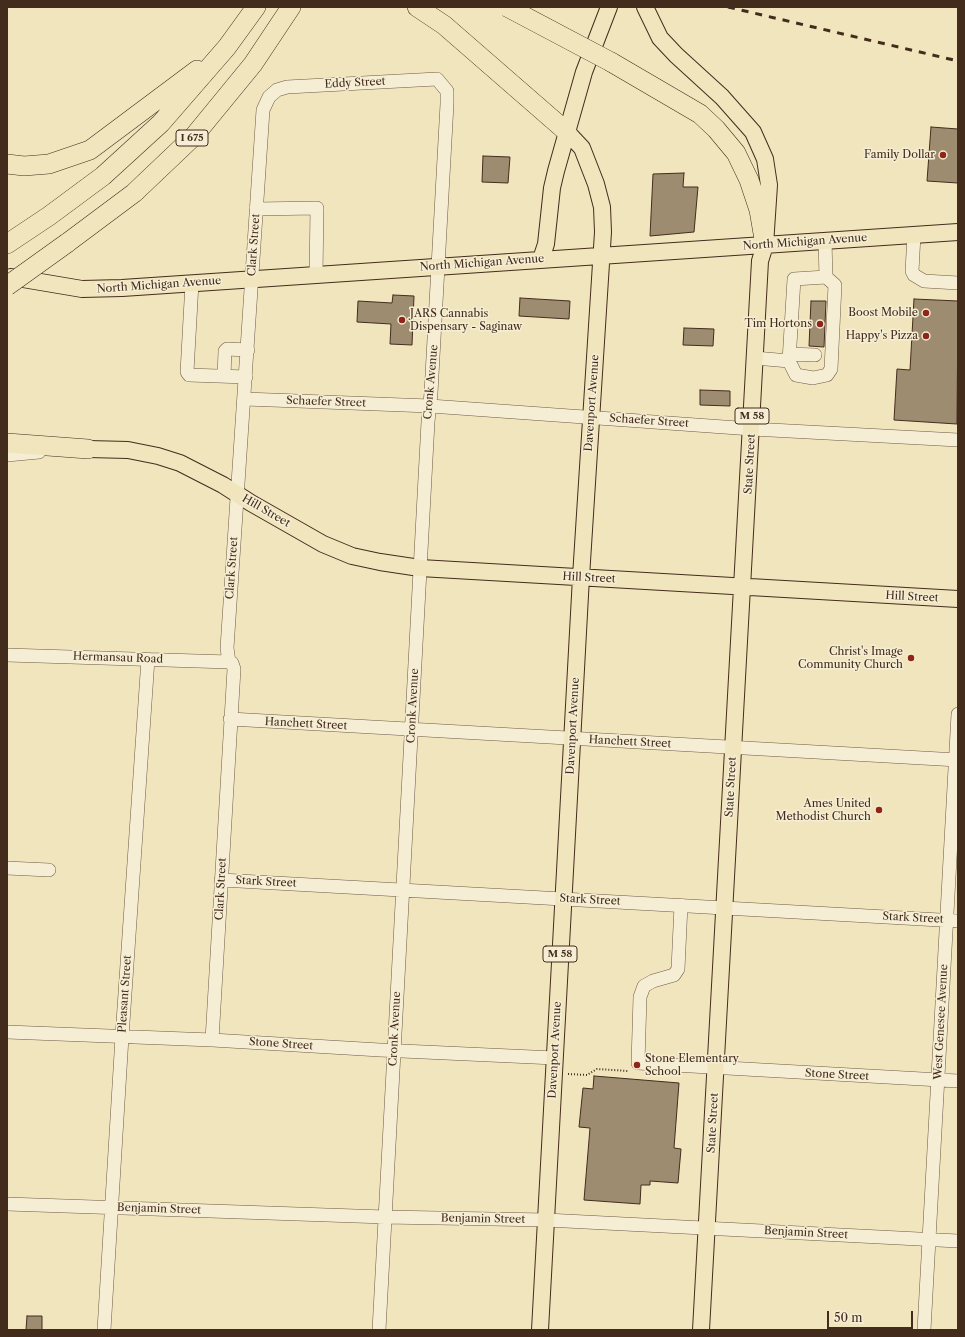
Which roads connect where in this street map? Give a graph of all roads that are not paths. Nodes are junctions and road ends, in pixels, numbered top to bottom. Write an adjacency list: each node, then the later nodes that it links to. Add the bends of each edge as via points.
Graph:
1 (256, 7): 7 (highway, I 675)
2 (291, 7): 27 (highway, I 675, bridge, via 253,64 194,136 134,193)
3 (417, 7): 10 (highway, via 444,25)
4 (507, 7): 17 (highway, bridge, via 611,62 700,114 716,128 736,154 749,180 759,210)
5 (609, 7): 10 (main road, via 584,72)
6 (645, 7): 17 (main road, State Street, via 660,38 722,97 753,132 765,159 769,186)
7 (227, 48): 11 (highway, via 90,150 49,164); 16 (highway, I 675, via 161,123 103,176)
8 (442, 83): 9 (street, Eddy Street, via 430,78 287,87); 20 (street, Cronk Avenue, via 447,91 447,104)
9 (269, 96): 12 (street, Clark Street, via 263,110)
10 (567, 132): 18 (main road, Davenport Avenue / M 58, via 582,148 596,184 602,207); 19 (main road, via 552,188 548,232)
11 (7, 164)
12 (256, 209): 22 (street, via 318,208); 24 (street, Clark Street)
13 (958, 232): 14 (main road, North Michigan Avenue)
14 (914, 235): 15 (main road, North Michigan Avenue); 26 (street, via 914,275 924,281)
15 (825, 241): 17 (main road, North Michigan Avenue); 23 (street)
16 (7, 244)
17 (765, 245): 18 (main road, North Michigan Avenue); 30 (main road, State Street / M 58, via 760,261)
18 (602, 256): 19 (main road, North Michigan Avenue); 36 (main road, Davenport Avenue / M 58)
19 (541, 259): 20 (main road, North Michigan Avenue)
20 (439, 266): 22 (main road, North Michigan Avenue); 35 (street, Cronk Avenue)
21 (7, 276): 25 (main road, North Michigan Avenue, via 82,289)
22 (316, 276): 24 (main road, North Michigan Avenue)
23 (826, 277): 31 (street, via 794,279); 31 (street, via 835,285 831,369 827,375 813,378 796,376)
24 (252, 279): 25 (main road, North Michigan Avenue); 28 (street, Clark Street)
25 (192, 283): 32 (street, via 187,372 189,375)
26 (958, 283)
27 (7, 286)
28 (248, 350): 32 (street, via 225,351); 33 (street, Clark Street)
29 (815, 355): 31 (street)
30 (755, 358): 31 (street); 37 (main road, State Street / M 58)
31 (789, 358)
32 (224, 376): 33 (street)
33 (246, 377): 34 (street, Clark Street)
34 (245, 399): 35 (street, Schaefer Street); 42 (street, Clark Street)
35 (430, 406): 36 (street, Schaefer Street); 43 (street, Cronk Avenue)
36 (591, 418): 37 (street, Schaefer Street); 44 (main road, Davenport Avenue / M 58)
37 (752, 429): 38 (street, Schaefer Street); 45 (main road, State Street / M 58)
38 (958, 440)
39 (7, 443): 40 (highway)
40 (88, 449): 41 (street); 42 (main road, via 128,450 158,456 202,474)
41 (7, 455)
42 (237, 494): 43 (main road, Hill Street, via 323,544 352,556); 49 (street, Clark Street, via 227,648)
43 (420, 568): 44 (main road, Hill Street); 52 (street, Cronk Avenue)
44 (581, 577): 45 (main road, Hill Street); 53 (main road, Davenport Avenue / M 58)
45 (743, 588): 46 (main road, Hill Street); 54 (main road, State Street / M 58)
46 (958, 599)
47 (7, 655): 48 (street, Hermansau Road)
48 (148, 659): 49 (street, Hermansau Road); 65 (street, Pleasant Street)
49 (229, 662): 51 (street, Clark Street, via 234,666)
50 (958, 714): 55 (street, West Genesee Avenue)
51 (230, 719): 52 (street, Hanchett Street); 58 (street, Clark Street)
52 (412, 729): 53 (street, Hanchett Street); 59 (street, Cronk Avenue)
53 (573, 739): 54 (street, Hanchett Street); 60 (main road, Davenport Avenue / M 58)
54 (733, 748): 55 (street, Hanchett Street); 62 (main road, State Street / M 58)
55 (957, 760): 63 (street, West Genesee Avenue)
56 (7, 868): 57 (street)
57 (48, 870)
58 (221, 880): 59 (street, Stark Street); 66 (street, Clark Street)
59 (402, 890): 60 (street, Stark Street); 67 (street, Cronk Avenue)
60 (563, 899): 61 (street, Stark Street); 68 (main road, Davenport Avenue / M 58)
61 (681, 905): 62 (street, Stark Street); 69 (street, Stone Street, via 678,969 674,975 644,986 640,997 638,1063)
62 (724, 908): 63 (street, Stark Street); 69 (main road, State Street / M 58)
63 (952, 921): 70 (street, West Genesee Avenue)
64 (7, 1032): 65 (street, Stone Street)
65 (122, 1037): 66 (street, Stone Street); 73 (street, Pleasant Street)
66 (212, 1040): 67 (street, Stone Street)
67 (394, 1050): 68 (street, Stone Street); 74 (street, Cronk Avenue)
68 (555, 1058): 75 (main road, Davenport Avenue / M 58)
69 (716, 1068): 70 (street, Stone Street); 76 (main road, State Street / M 58)
70 (937, 1080): 71 (street, Stone Street); 77 (street, West Genesee Avenue)
71 (958, 1081)
72 (7, 1204): 73 (street, Benjamin Street)
73 (111, 1208): 74 (street, Benjamin Street); 79 (street, Pleasant Street)
74 (385, 1217): 75 (street, Benjamin Street); 80 (street, Cronk Avenue)
75 (546, 1220): 76 (street, Benjamin Street); 81 (main road, Davenport Avenue / M 58)
76 (707, 1227): 77 (street, Benjamin Street); 82 (main road, State Street / M 58)
77 (930, 1239): 78 (street, Benjamin Street); 83 (street, West Genesee Avenue)
78 (958, 1241)
79 (104, 1330)
80 (379, 1330)
81 (540, 1330)
82 (701, 1330)
83 (924, 1330)

